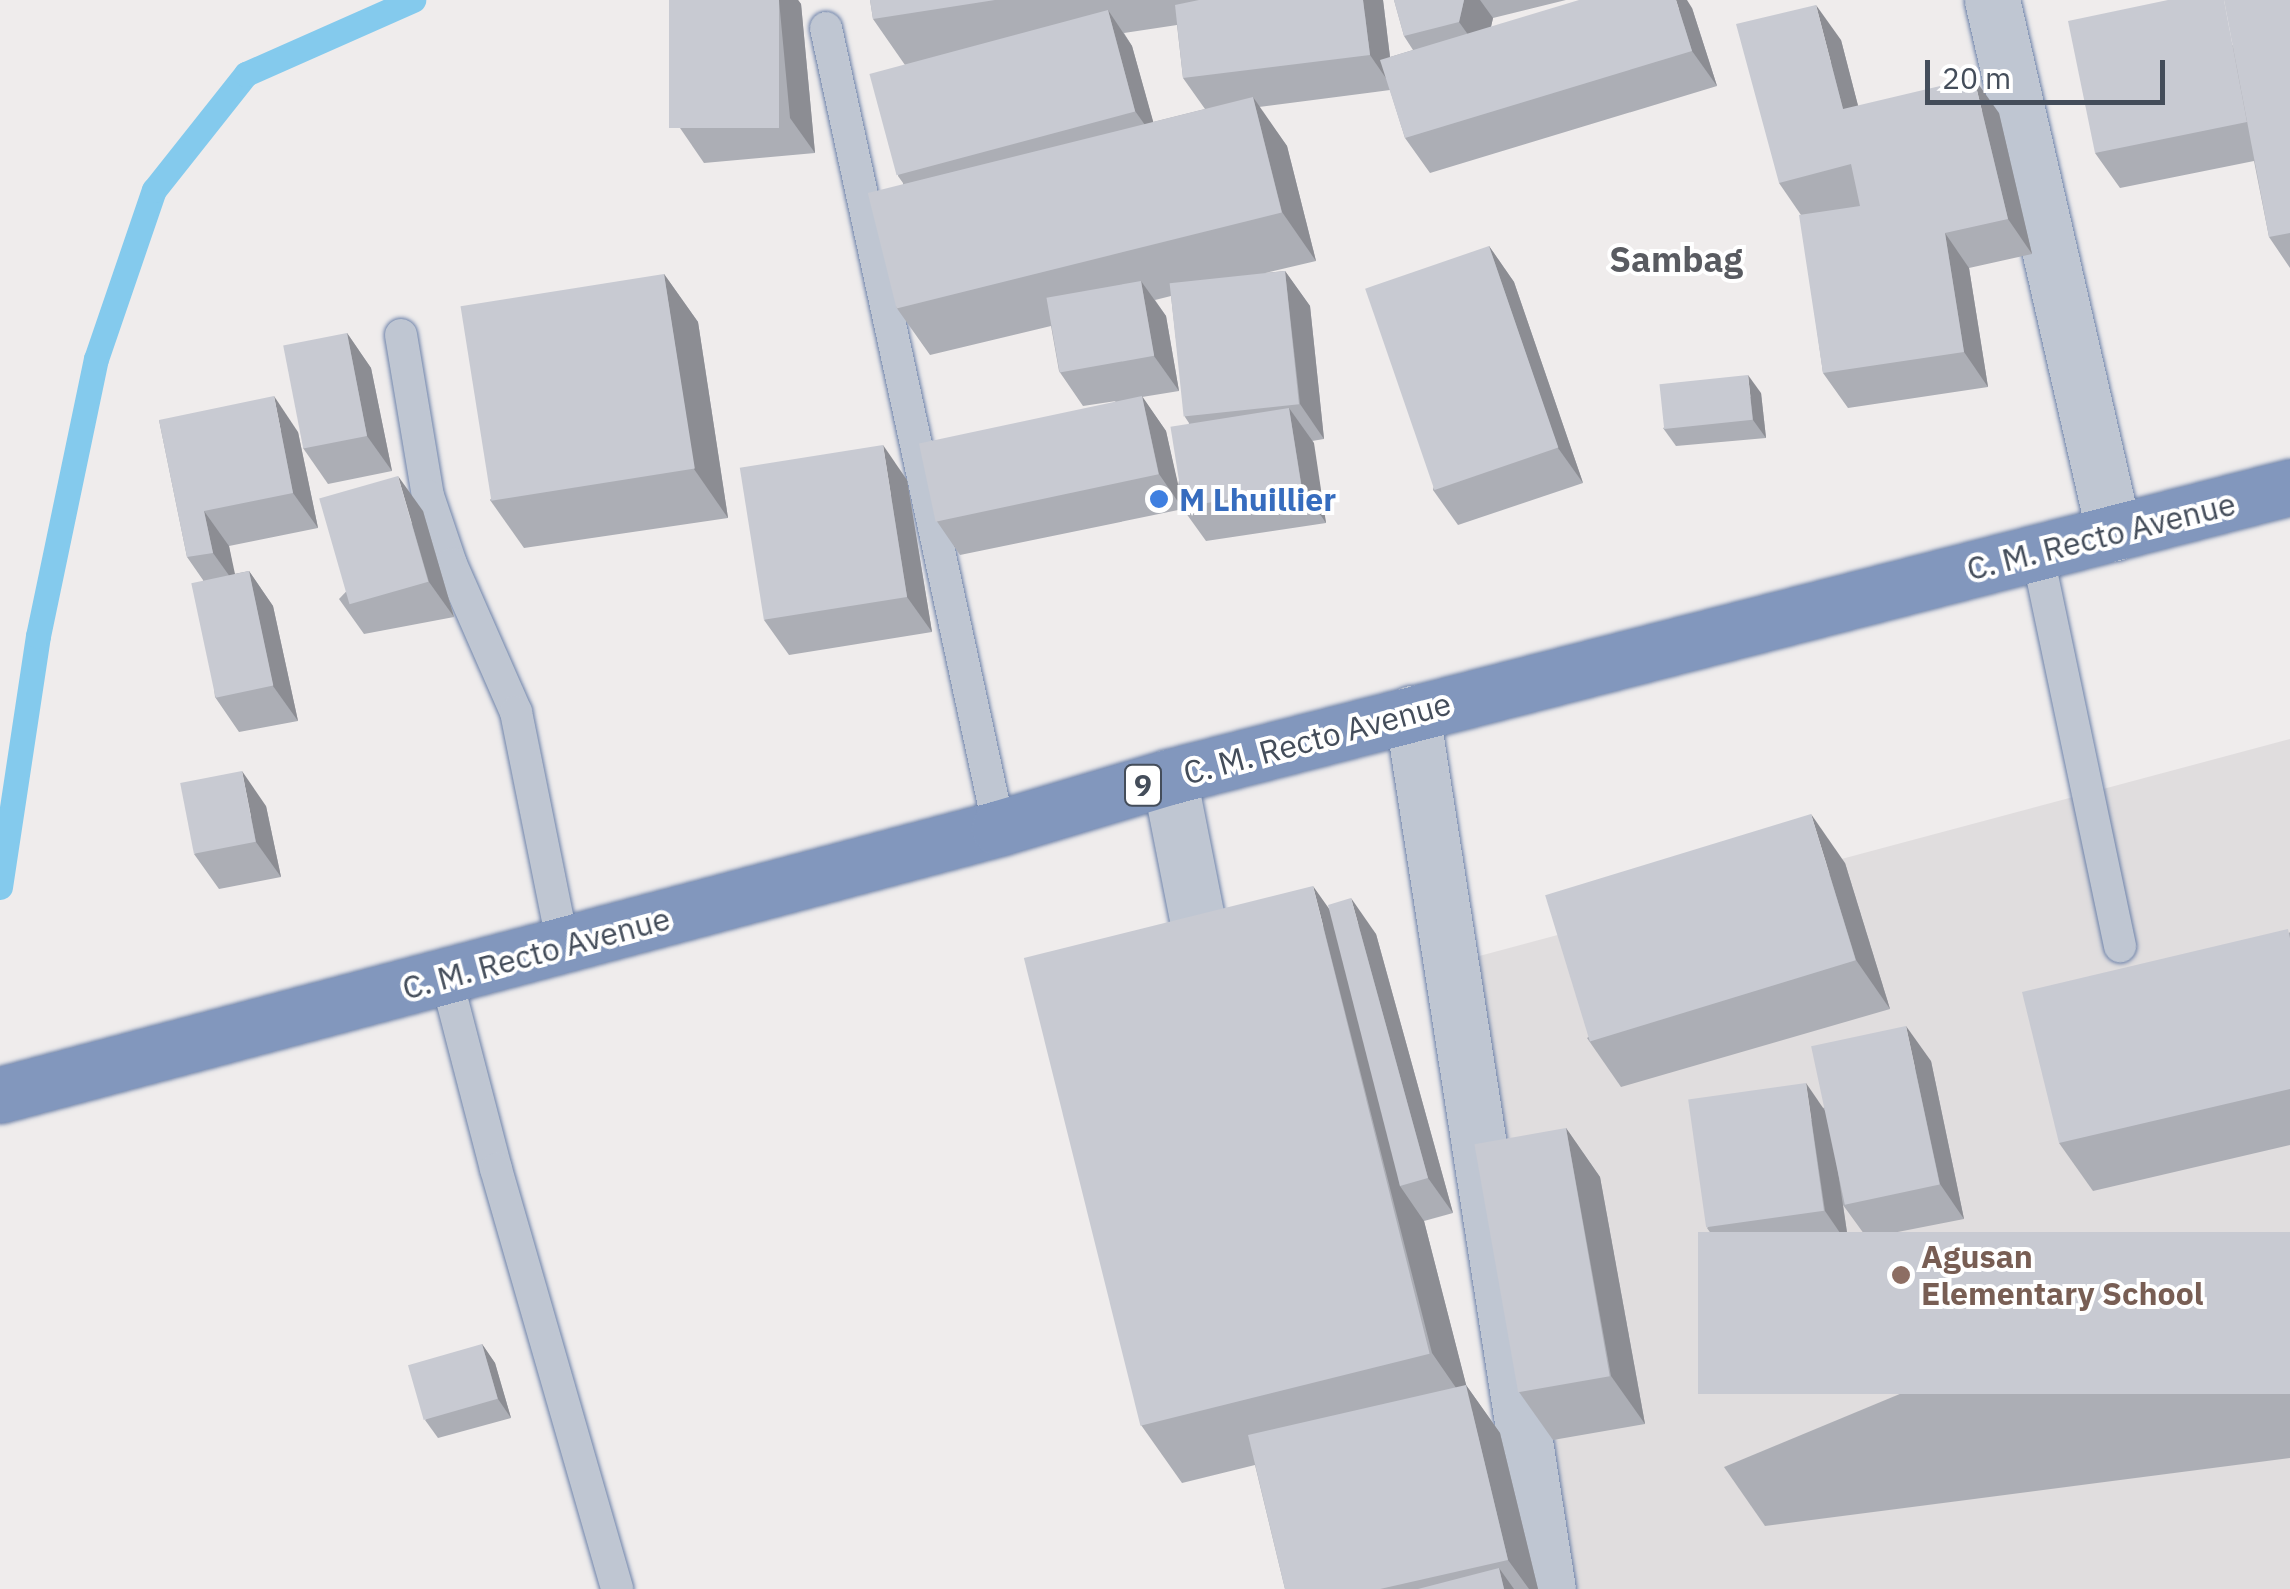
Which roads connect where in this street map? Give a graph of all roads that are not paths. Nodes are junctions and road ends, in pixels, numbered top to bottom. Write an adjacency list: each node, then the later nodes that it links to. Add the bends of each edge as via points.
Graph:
1 (1992, 0): 5 (street)
2 (826, 28): 9 (lane)
3 (401, 335): 10 (lane, via 428,496 450,564 516,712)
4 (2290, 487): 5 (highway, C. M. Recto Avenue / 9)
5 (2114, 533): 6 (highway, C. M. Recto Avenue / 9)
6 (2037, 552): 7 (highway, C. M. Recto Avenue / 9); 11 (lane)
7 (1412, 713): 8 (highway, C. M. Recto Avenue / 9); 16 (street)
8 (1169, 777): 9 (highway, C. M. Recto Avenue / 9); 13 (street)
9 (999, 828): 10 (highway, C. M. Recto Avenue / 9)
10 (564, 946): 12 (highway, C. M. Recto Avenue / 9)
11 (2120, 946)
12 (446, 977): 14 (highway, C. M. Recto Avenue / 9); 15 (lane)
13 (1221, 1043)
14 (0, 1095)
15 (617, 1589)
16 (1548, 1589)

